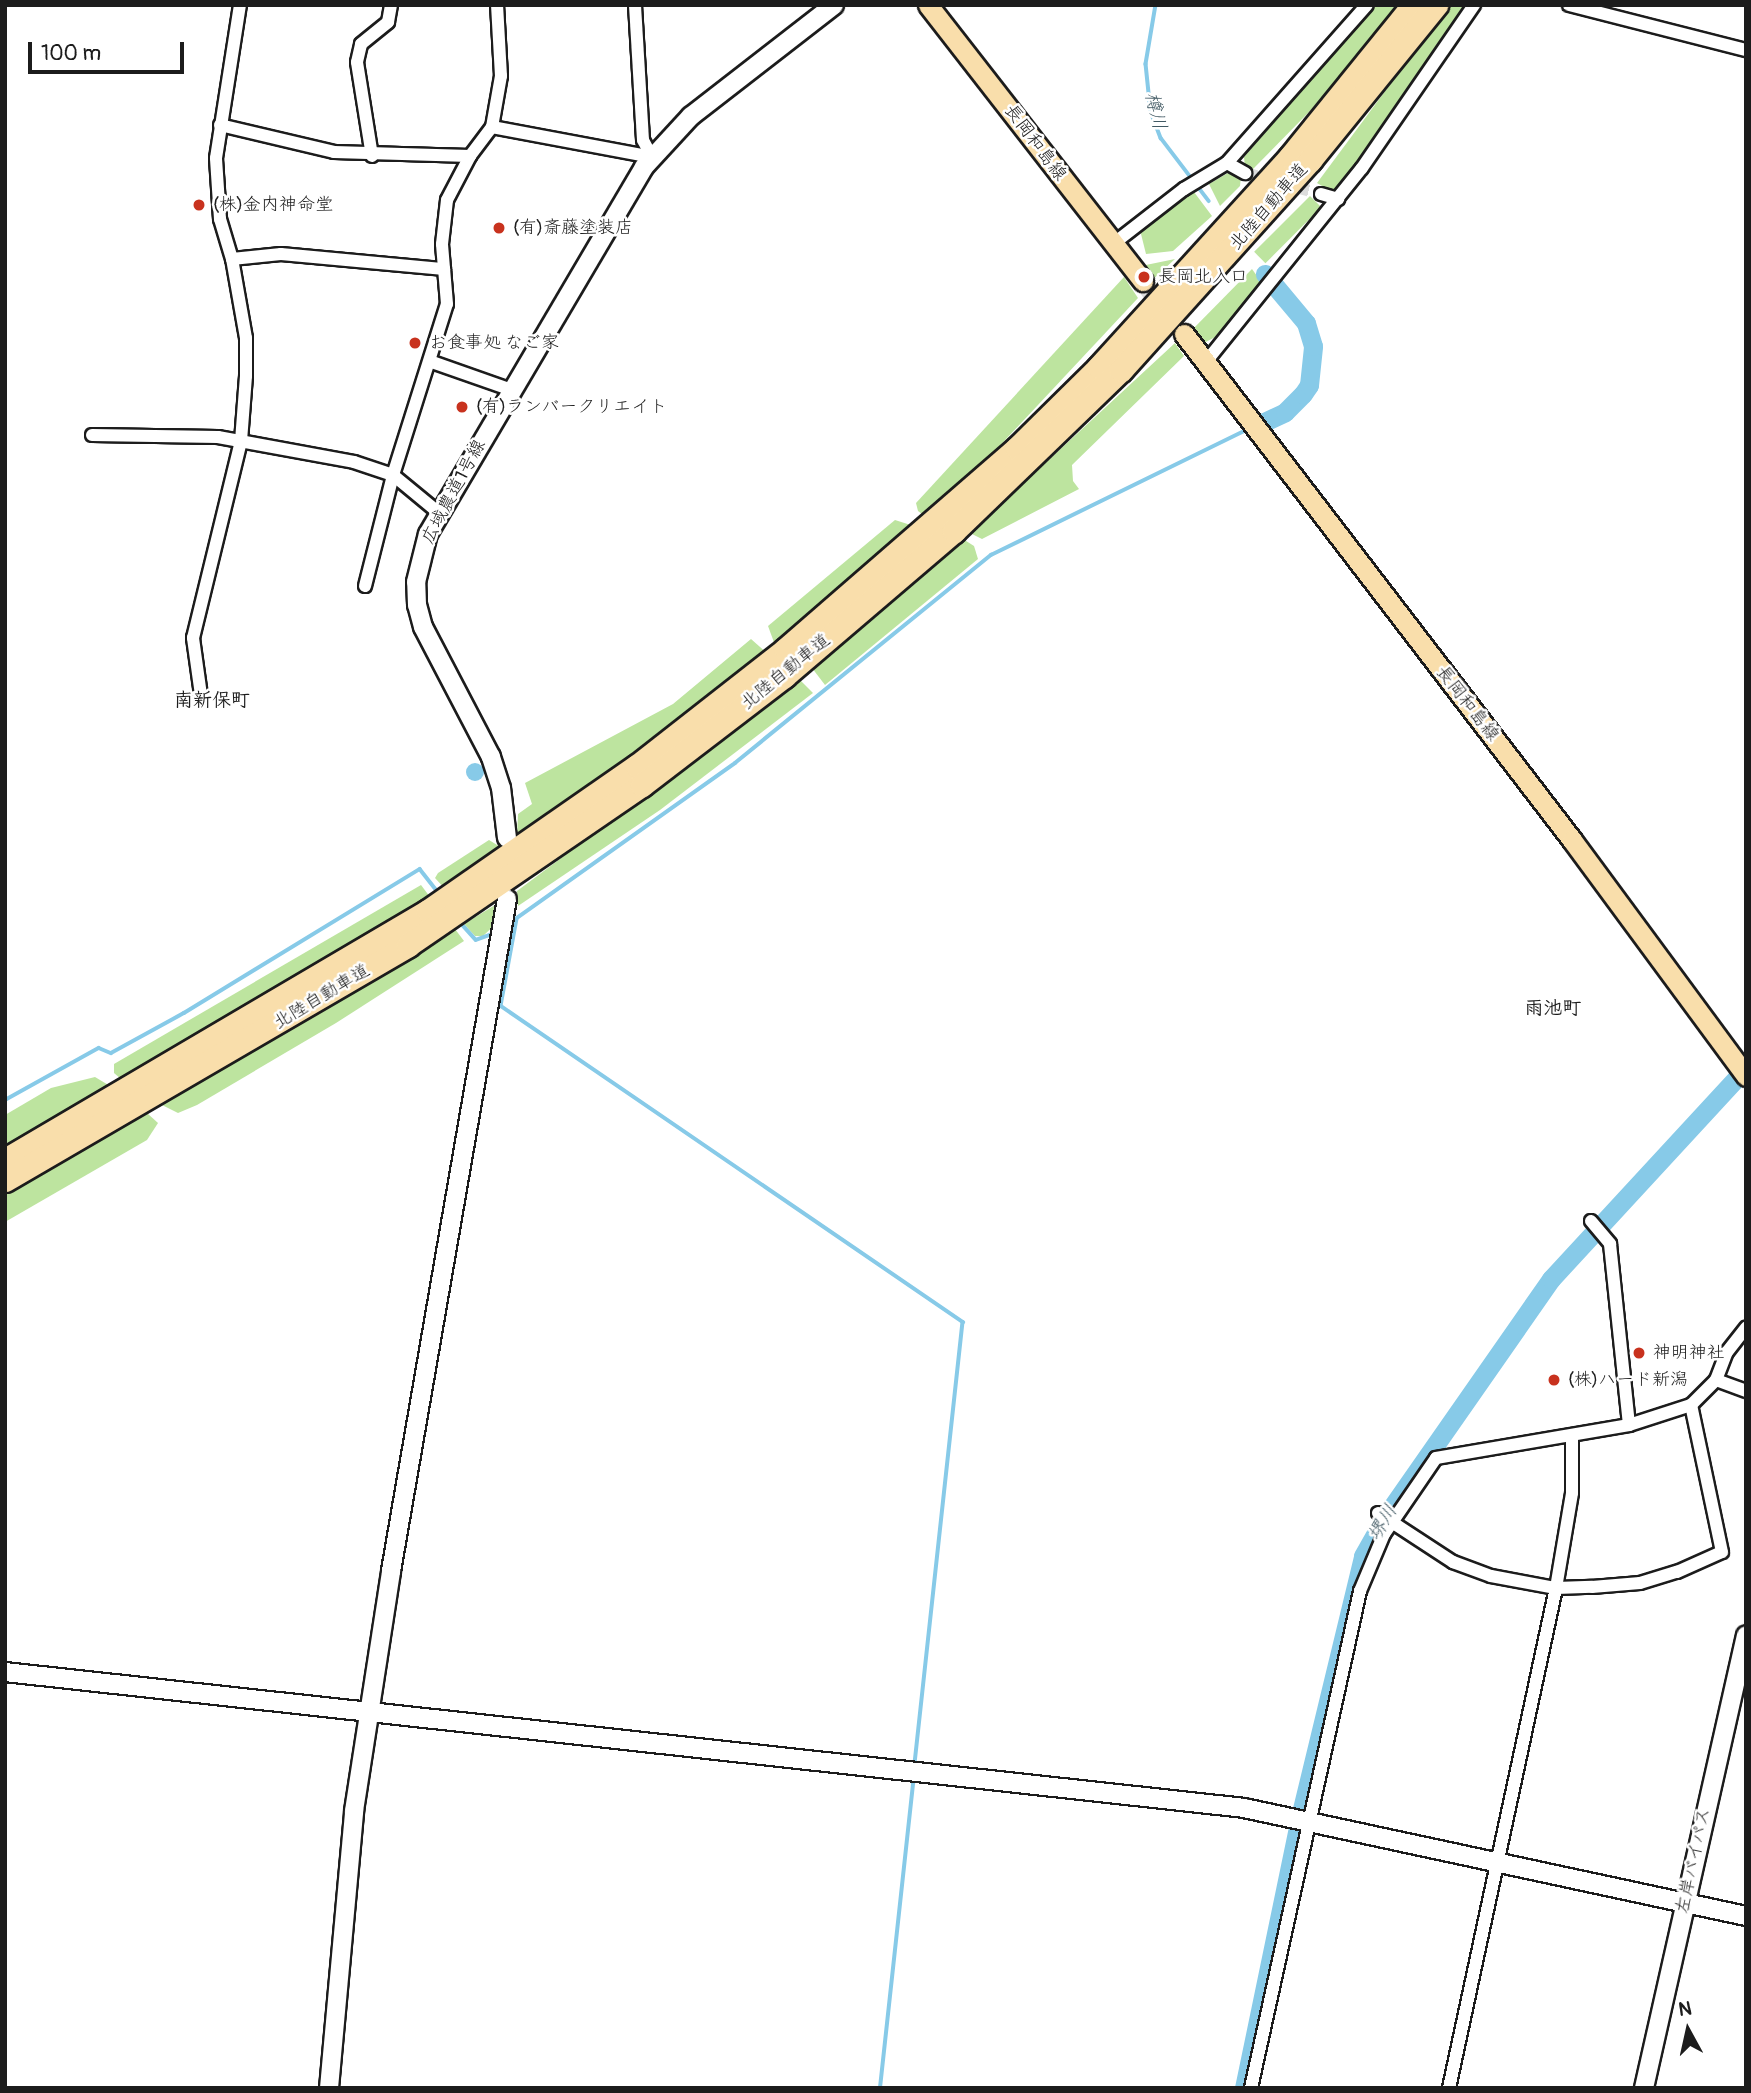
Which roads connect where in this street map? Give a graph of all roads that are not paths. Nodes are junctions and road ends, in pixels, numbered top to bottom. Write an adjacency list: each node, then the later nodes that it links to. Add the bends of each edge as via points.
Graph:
1 (240, 5): 13 (street)
2 (391, 5): 15 (street, via 388,22 361,44 357,62)
3 (497, 5): 14 (street, via 501,76)
4 (635, 5): 17 (street, via 643,140)
5 (834, 5): 17 (street, 広域農道1号線, via 691,116)
6 (928, 5): 22 (main road, 長岡和島線)
7 (1367, 5): 18 (street)
8 (1412, 5): 39 (highway, 北陸自動車道, via 1290,157 1099,367 1017,448 786,649 637,766 428,911)
9 (1436, 5): 40 (highway, 北陸自動車道, via 1301,170 1121,370 954,531 784,676 642,785 408,945)
10 (1474, 5): 21 (street)
11 (1569, 5): 12 (street)
12 (1746, 50)
13 (220, 125): 15 (street, via 309,148); 23 (street, via 216,158 219,219)
14 (492, 127): 16 (street); 17 (street)
15 (372, 156): 16 (street)
16 (470, 156): 24 (street, via 447,200)
17 (652, 157): 29 (street, 広域農道1号線)
18 (1227, 163): 19 (street); 22 (street, via 1184,189)
19 (1245, 173)
20 (1321, 194): 21 (street)
21 (1338, 199): 28 (street)
22 (1113, 244): 25 (main road, 長岡和島線)
23 (232, 258): 24 (street, via 281,254); 31 (street, via 246,338)
24 (444, 269): 27 (street, via 447,304)
25 (1143, 281)
26 (1184, 334): 28 (main road, 長岡和島線)
27 (432, 362): 29 (street); 32 (street)
28 (1205, 363): 38 (main road, 長岡和島線, via 1572,840)
29 (512, 390): 33 (street, 広域農道1号線)
30 (92, 435): 31 (street)
31 (242, 441): 32 (street); 35 (street, via 193,638)
32 (393, 475): 33 (street); 34 (street)
33 (439, 513): 36 (street, 広域農道1号線, via 420,559 417,605 423,627 491,757 501,788)
34 (365, 586)
35 (201, 695)
36 (507, 838)
37 (507, 899): 53 (street, via 391,1570)
38 (1746, 1076)
39 (5, 1160)
40 (5, 1180)
41 (1591, 1221): 46 (street, via 1610,1244)
42 (1746, 1328): 43 (street, via 1727,1352)
43 (1716, 1380): 44 (street); 45 (street)
44 (1746, 1391)
45 (1691, 1405): 46 (street); 50 (street, via 1722,1552 1640,1583)
46 (1629, 1425): 47 (street)
47 (1572, 1436): 49 (street, via 1437,1458); 50 (street, via 1572,1493)
48 (1378, 1513): 49 (street)
49 (1392, 1523): 50 (street, via 1476,1572); 54 (street, via 1363,1575)
50 (1556, 1588): 55 (street)
51 (1746, 1635): 56 (street, 左岸バイパス)
52 (5, 1672): 53 (street)
53 (373, 1712): 54 (street, via 1231,1807); 58 (street, via 350,1842)
54 (1309, 1823): 55 (street); 59 (street)
55 (1494, 1860): 56 (street); 60 (street)
56 (1685, 1903): 57 (street); 61 (street, 左岸バイパス)
57 (1746, 1916)
58 (329, 2088)
59 (1251, 2088)
60 (1449, 2088)
61 (1644, 2088)

